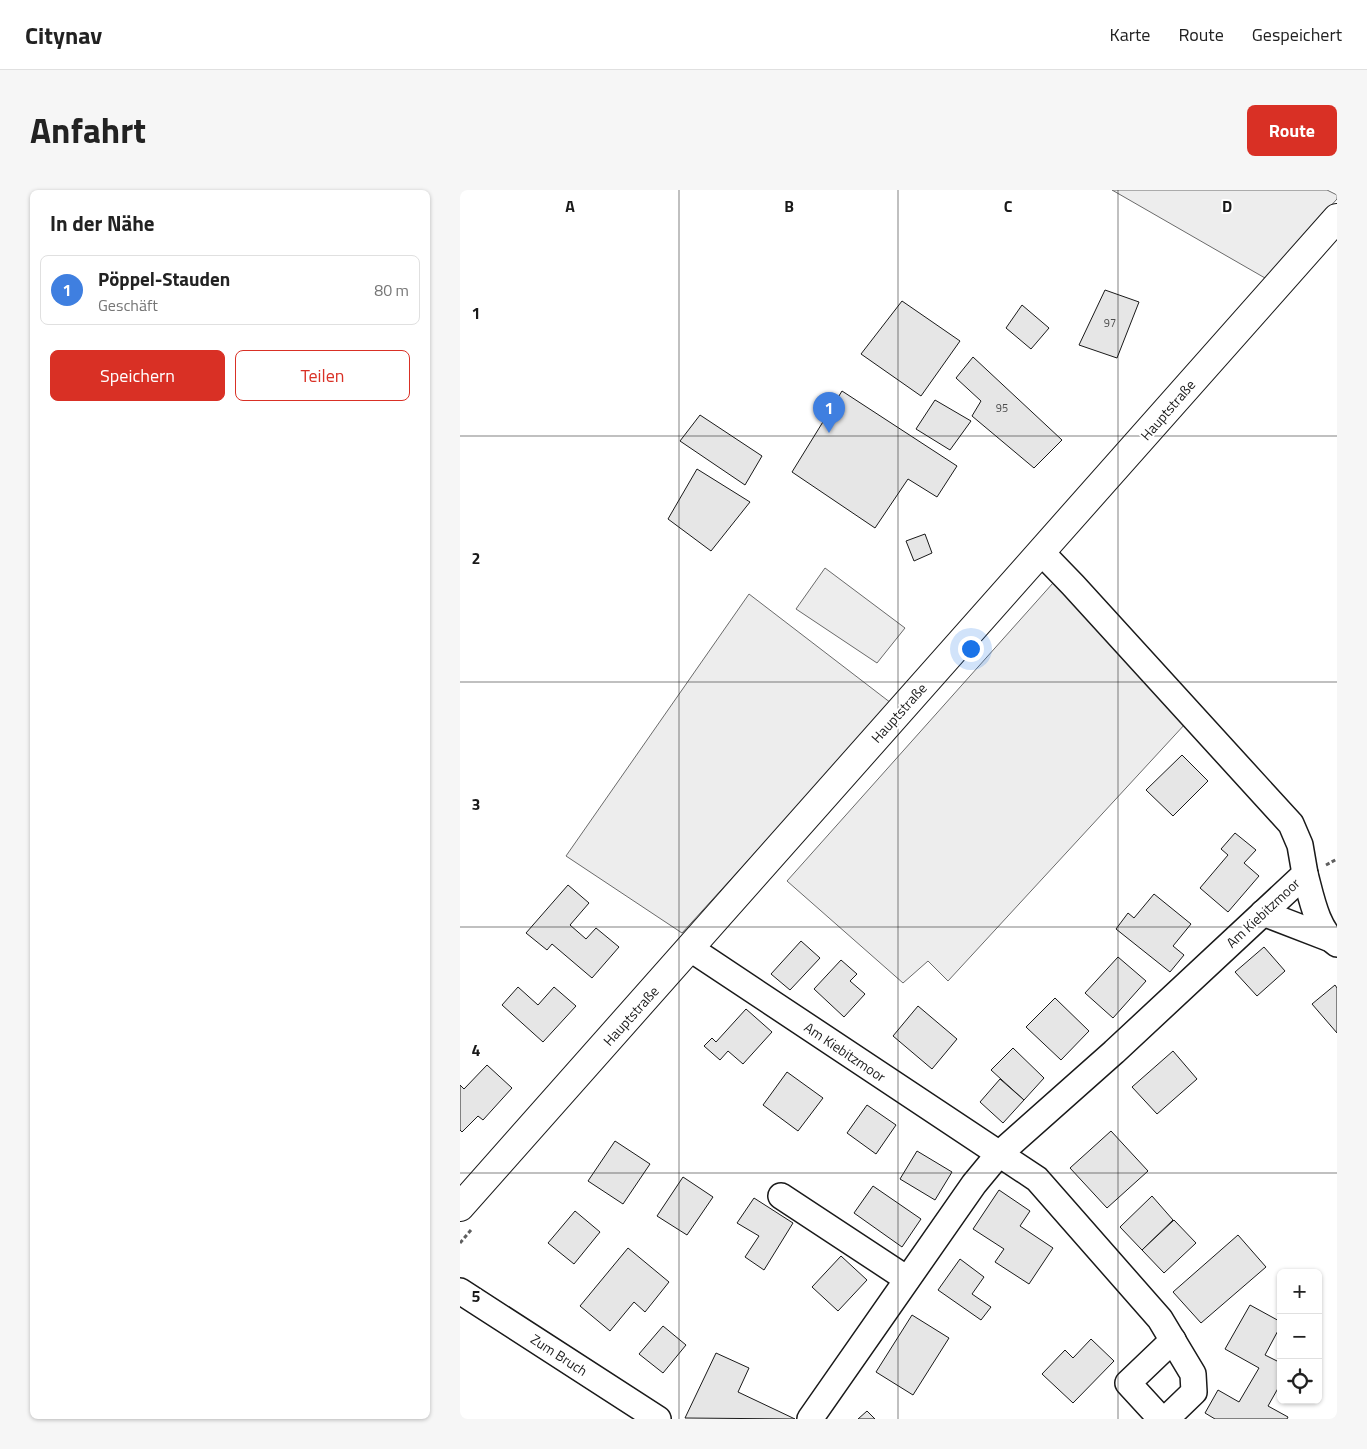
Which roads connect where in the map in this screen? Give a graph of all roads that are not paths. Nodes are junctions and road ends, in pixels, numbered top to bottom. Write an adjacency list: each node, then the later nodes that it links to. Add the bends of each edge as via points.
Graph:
1 (1337, 218): 2 (main road, Hauptstraße)
2 (1042, 553): 3 (street, Am Kiebitzmoor, via 1291,824 1300,845); 6 (main road, Hauptstraße)
3 (1305, 874): 4 (street, Am Kiebitzmoor); 5 (street, via 1314,908)
4 (1263, 913): 5 (street); 7 (street, Am Kiebitzmoor)
5 (1333, 941)
6 (691, 949): 7 (street, Am Kiebitzmoor); 9 (main road, Hauptstraße)
7 (998, 1155): 10 (street, Am Kiebitzmoor, via 974,1184); 12 (street, Am Kiebitzmoor, via 1037,1179 1160,1319)
8 (781, 1196): 10 (street)
9 (460, 1208)
10 (908, 1280): 14 (street, Am Kiebitzmoor)
11 (460, 1291): 13 (street, Zum Bruch)
12 (1173, 1340): 15 (street, via 1128,1383); 16 (street, Am Kiebitzmoor, via 1193,1374 1194,1392)
13 (658, 1419)
14 (810, 1419)
15 (1161, 1419)
16 (1166, 1419)

